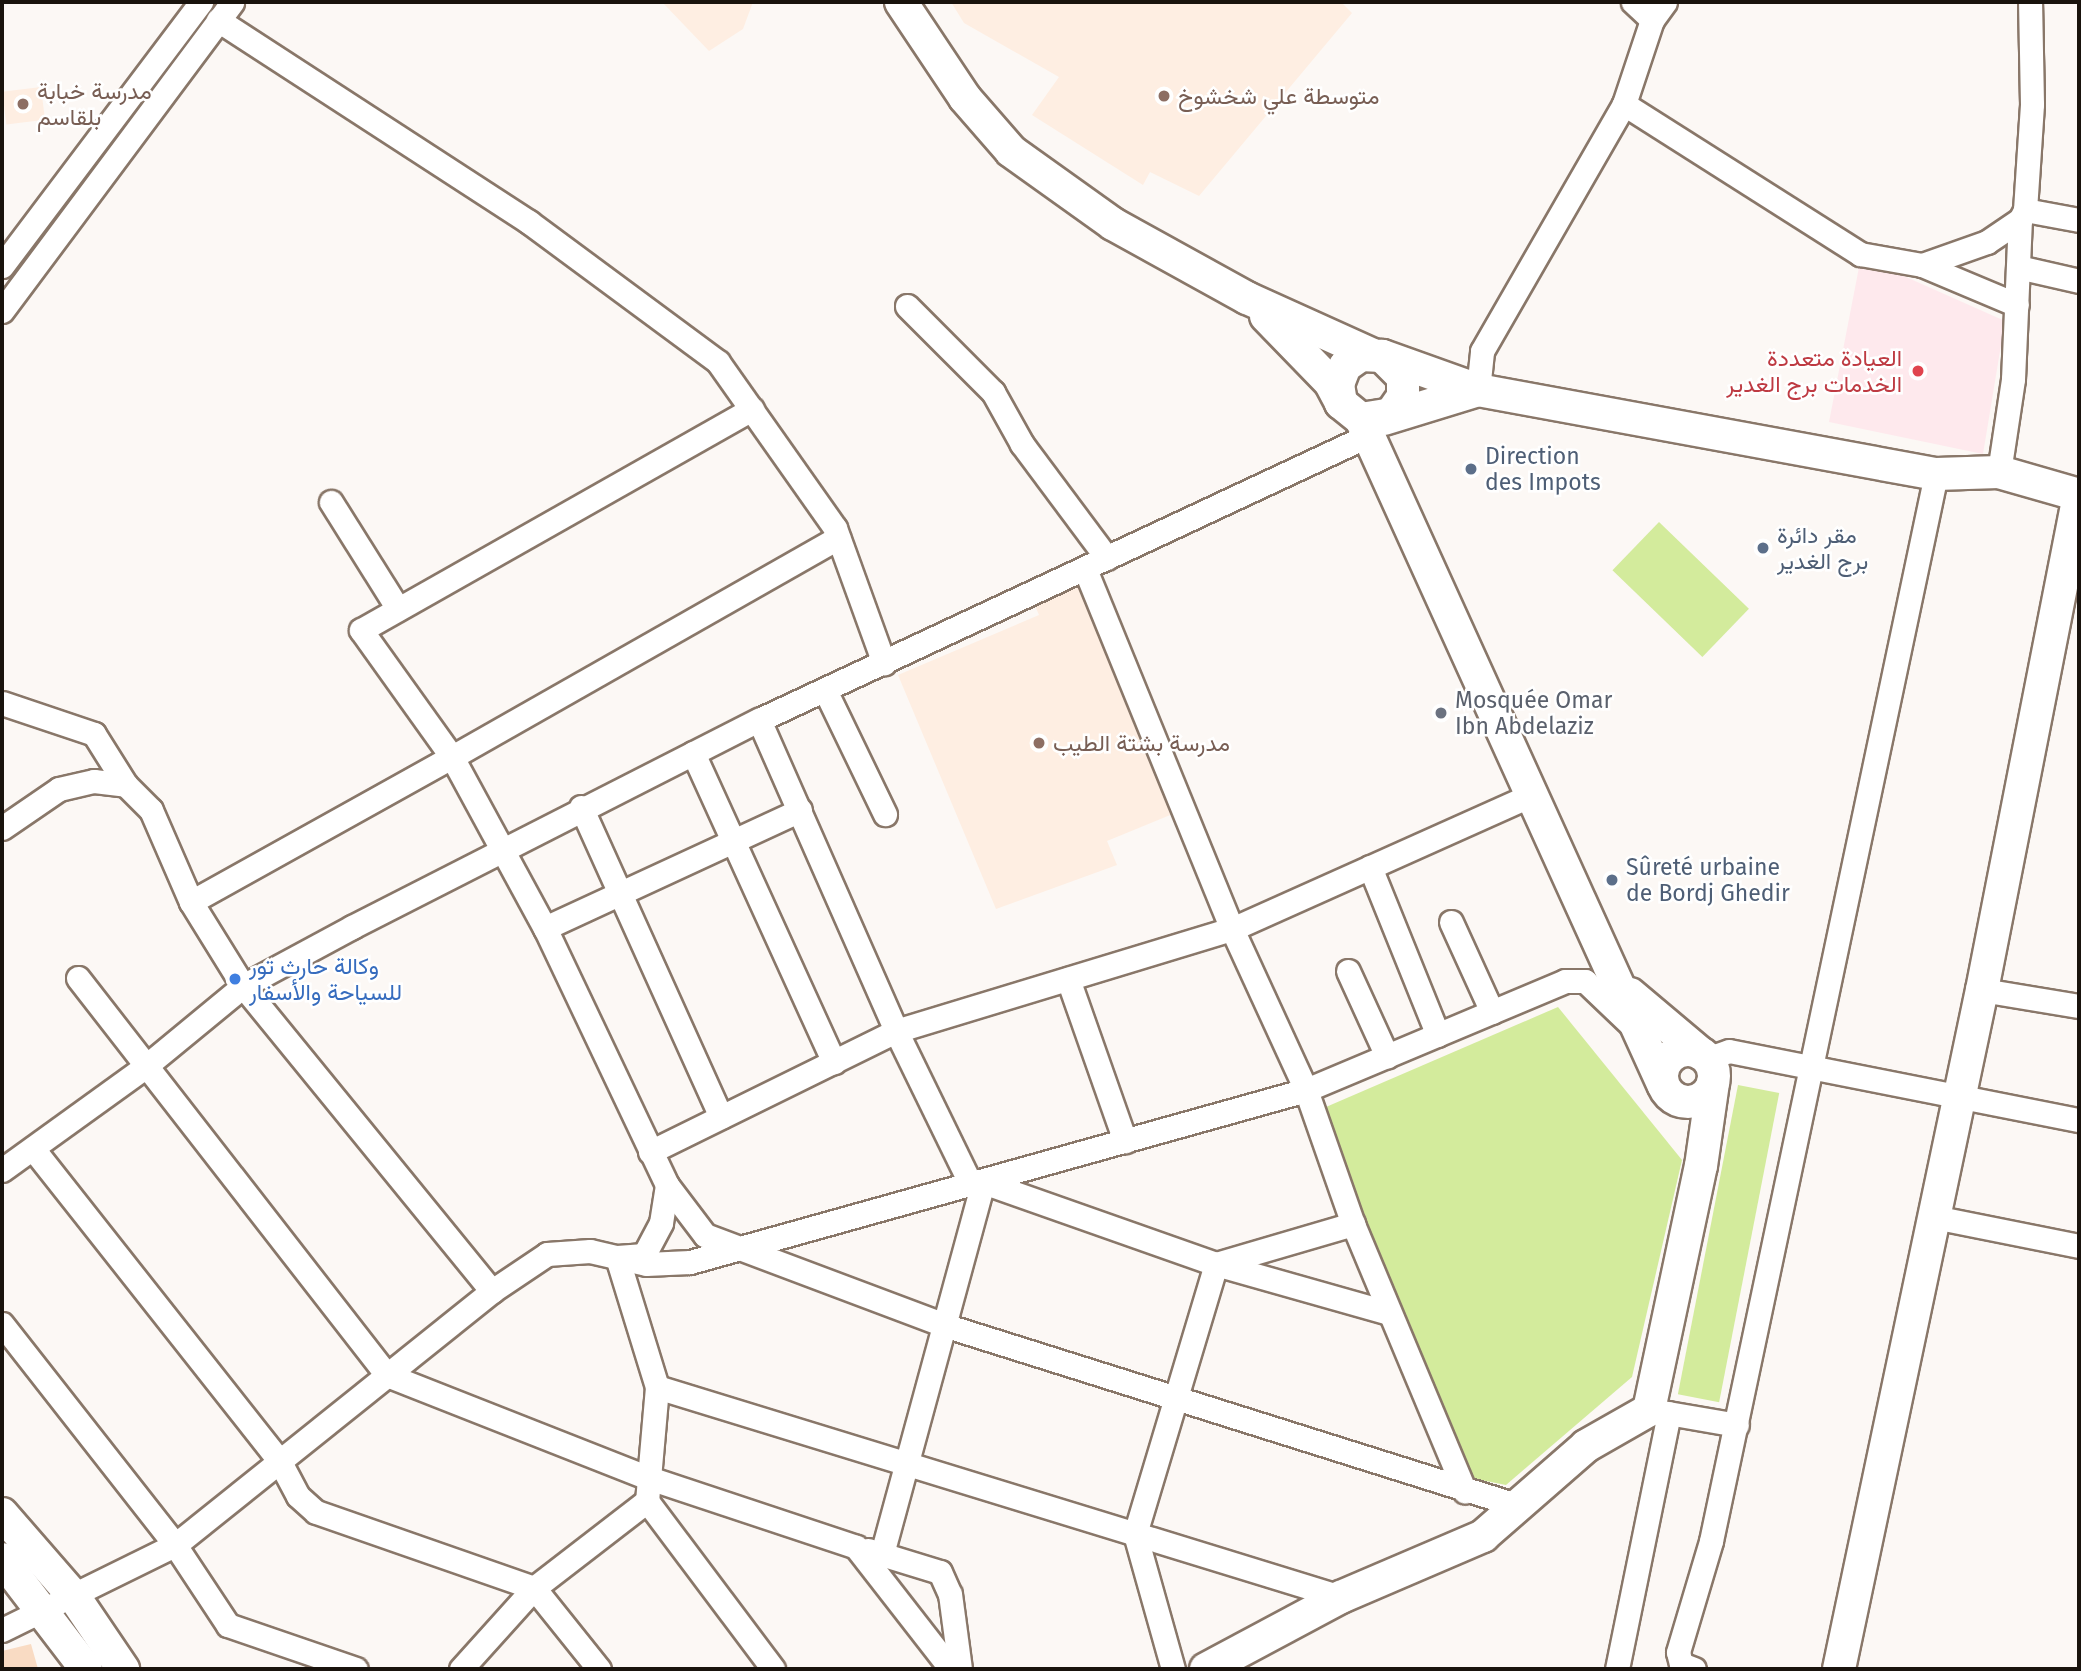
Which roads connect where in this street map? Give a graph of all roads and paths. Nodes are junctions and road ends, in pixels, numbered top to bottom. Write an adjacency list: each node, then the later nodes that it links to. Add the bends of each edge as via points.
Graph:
1 (201, 2): 12 (street)
2 (232, 2): 7 (street)
3 (901, 2): 15 (main road, via 965,98 1011,151 1113,224)
4 (1633, 2): 6 (street)
5 (2030, 2): 9 (street, via 2032,104)
6 (1658, 11): 8 (street)
7 (218, 20): 18 (street); 21 (street, via 529,222 718,362)
8 (1624, 104): 11 (street, via 1860,254); 20 (street, via 1482,351)
9 (2022, 215): 10 (street); 11 (street, via 1987,242); 13 (street)
10 (2079, 220)
11 (1922, 265): 16 (street)
12 (2, 266)
13 (2018, 267): 14 (street); 16 (street)
14 (2079, 281)
15 (1247, 298): 19 (main road); 22 (main road)
16 (2017, 305): 23 (street)
17 (907, 306): 28 (street, via 993,392 1022,444)
18 (2, 311)
19 (1376, 355): 20 (main road); 22 (main road, via 1353,359 1340,374); 22 (main road, via 1398,368 1405,387 1398,407)
20 (1478, 390): 22 (main road); 24 (main road)
21 (752, 409): 27 (street); 30 (street)
22 (1363, 419): 28 (street); 38 (main road)
23 (1999, 472): 24 (main road); 25 (main road)
24 (1936, 474): 66 (street)
25 (2079, 495): 56 (main road)
26 (331, 502): 30 (street)
27 (838, 538): 31 (street); 36 (street)
28 (1107, 558): 29 (street)
29 (1085, 569): 31 (street); 50 (street)
30 (398, 609): 36 (street, via 361,630)
31 (884, 663): 32 (street)
32 (825, 690): 34 (street); 41 (street)
33 (2, 703): 37 (street, via 94,734)
34 (759, 720): 35 (street); 40 (street)
35 (693, 752): 39 (street); 43 (street)
36 (451, 757): 44 (street); 47 (street)
37 (126, 785): 42 (street, via 94,781 59,789); 47 (street, via 151,810)
38 (1531, 795): 45 (street); 54 (main road)
39 (581, 807): 44 (street); 46 (street)
40 (800, 810): 43 (street); 59 (street)
41 (885, 814)
42 (2, 828)
43 (735, 840): 46 (street); 63 (street)
44 (500, 847): 49 (street); 55 (street)
45 (1370, 867): 50 (street); 60 (street)
46 (621, 893): 49 (street); 70 (street)
47 (191, 902): 55 (street)
48 (1451, 922): 58 (street)
49 (545, 928): 74 (street)
50 (1232, 929): 53 (street); 67 (street)
51 (1348, 971): 62 (street)
52 (78, 978): 65 (street)
53 (1068, 979): 59 (street); 72 (street)
54 (1617, 981): 61 (main road); 64 (main road)
55 (243, 986): 65 (street); 85 (street)
56 (1982, 990): 57 (street); 69 (main road)
57 (2079, 1006)
58 (1492, 1012): 60 (street); 61 (street, via 1565,981 1585,981)
59 (895, 1031): 63 (street); 77 (street)
60 (1438, 1035): 62 (street)
61 (1651, 1048): 68 (main road)
62 (1387, 1056): 67 (street)
63 (834, 1062): 70 (street)
64 (1706, 1065): 66 (street, via 1729,1051); 68 (main road, via 1697,1100); 68 (main road, via 1675,1053 1663,1066); 75 (main road)
65 (146, 1066): 73 (street); 89 (street)
66 (1813, 1067): 69 (street); 93 (street)
67 (1306, 1090): 72 (street); 80 (street)
68 (1668, 1090): 75 (main road)
69 (1958, 1096): 71 (street); 79 (main road)
70 (722, 1116): 74 (street)
71 (2079, 1120)
72 (1125, 1141): 77 (street)
73 (34, 1150): 76 (street); 94 (street)
74 (650, 1152): 78 (street)
75 (1701, 1166): 92 (main road)
76 (2, 1170)
77 (977, 1183): 82 (street); 84 (street); 88 (street)
78 (667, 1185): 82 (street, via 705,1235); 83 (street, via 661,1223 644,1255)
79 (1934, 1217): 81 (street); 122 (main road)
80 (1353, 1224): 84 (street); 86 (street)
81 (2079, 1246)
82 (747, 1247): 83 (street, via 691,1262 646,1264); 88 (street)
83 (617, 1257): 85 (street, via 590,1251 547,1254); 90 (street)
84 (1216, 1264): 86 (street); 91 (street)
85 (492, 1291): 89 (street)
86 (1389, 1313): 97 (street)
87 (2, 1324): 101 (street)
88 (947, 1326): 91 (street); 95 (street)
89 (387, 1375): 94 (street); 96 (street)
90 (657, 1387): 95 (street); 96 (street)
91 (1175, 1399): 97 (street); 100 (street)
92 (1659, 1412): 93 (street); 98 (main road, via 1586,1446); 120 (street)
93 (1737, 1425): 121 (street, via 1712,1541 1678,1652 1681,1664)
94 (280, 1462): 101 (street); 105 (street, via 298,1496 316,1512)
95 (907, 1465): 100 (street); 103 (street)
96 (648, 1490): 102 (street); 105 (street); 115 (street)
97 (1465, 1492): 98 (street)
98 (1516, 1505): 106 (main road, via 1483,1536)
99 (2, 1514): 107 (main road)
100 (1135, 1534): 106 (street); 118 (street)
101 (175, 1545): 107 (street); 112 (street, via 228,1625)
102 (856, 1547): 103 (street); 116 (street)
103 (882, 1554): 117 (street, via 940,1572 950,1594)
104 (2, 1559): 108 (main road)
105 (534, 1588): 113 (street); 114 (street)
106 (1341, 1597): 119 (main road)
107 (75, 1598): 108 (street); 111 (main road)
108 (47, 1612): 109 (street); 110 (main road)
109 (2, 1630)
110 (86, 1669)
111 (123, 1669)
112 (356, 1669)
113 (461, 1669)
114 (599, 1669)
115 (773, 1669)
116 (951, 1669)
117 (960, 1669)
118 (1172, 1669)
119 (1206, 1669)
120 (1617, 1669)
121 (1694, 1669)
122 (1839, 1669)

